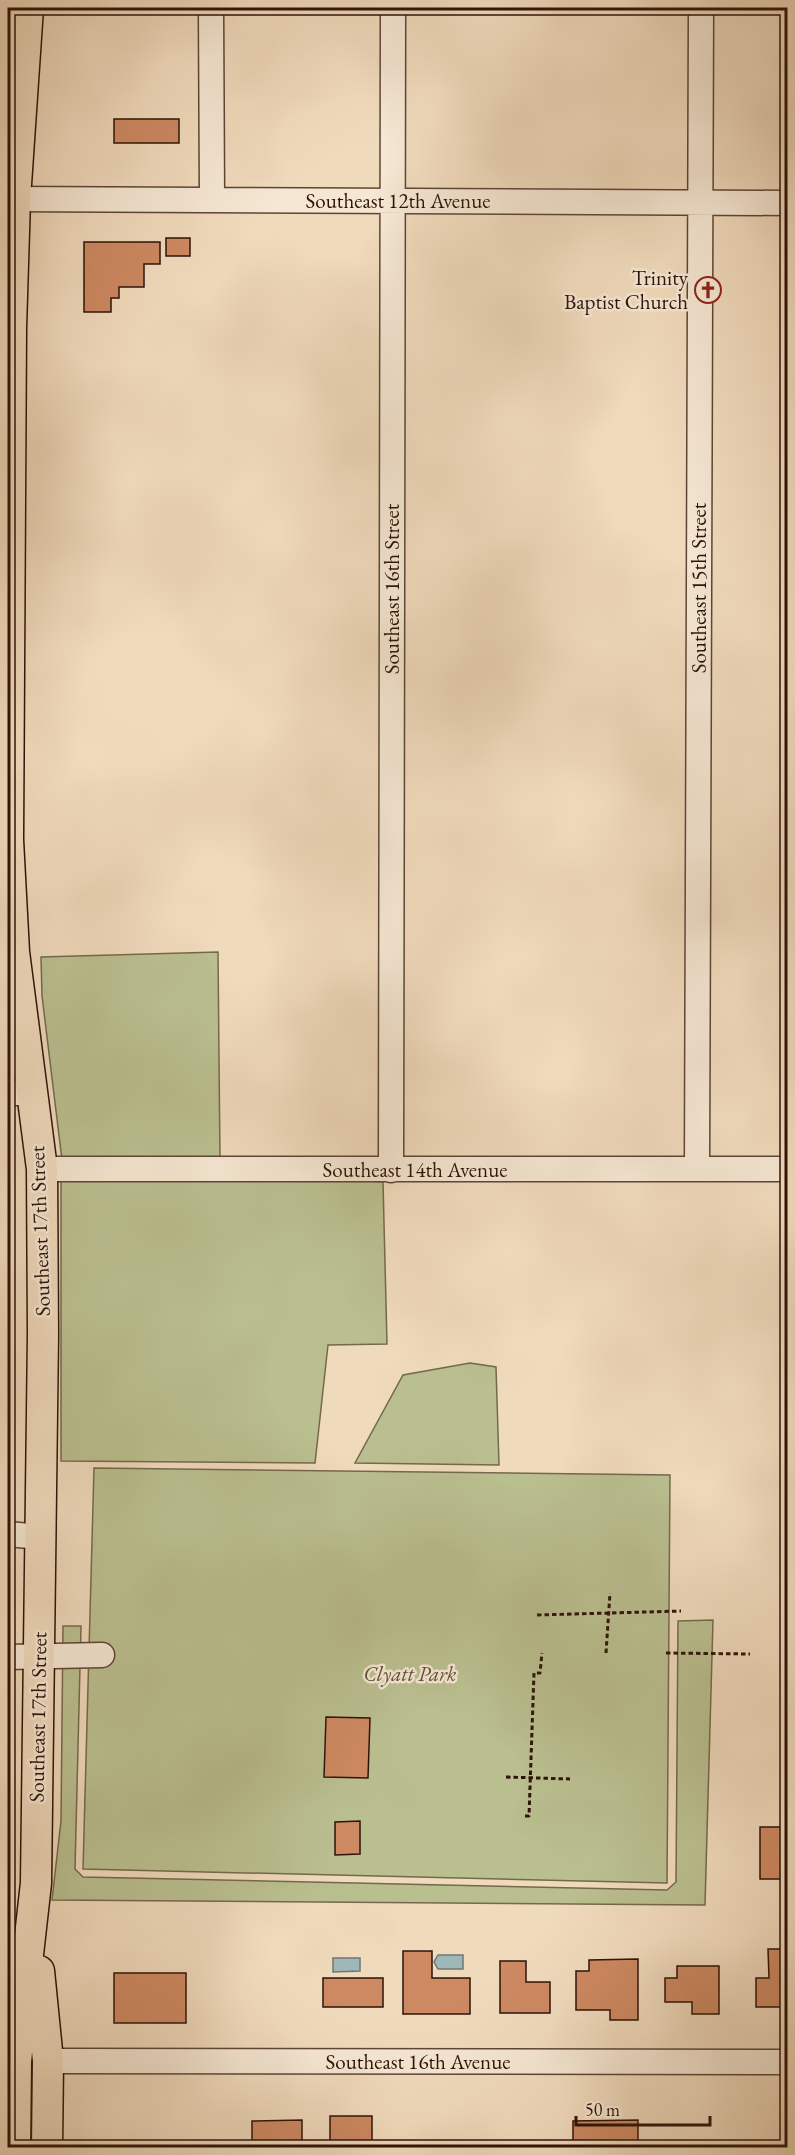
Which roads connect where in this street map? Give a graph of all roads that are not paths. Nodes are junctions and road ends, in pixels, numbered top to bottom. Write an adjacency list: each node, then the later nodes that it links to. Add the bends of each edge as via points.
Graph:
1 (28, 8): 5 (main road, Southeast 17th Street)
2 (211, 8): 7 (street)
3 (393, 8): 8 (street, Southeast 16th Street)
4 (701, 8): 9 (street, Southeast 15th Street)
5 (15, 81): 6 (main road, Southeast 17th Street)
6 (11, 199): 7 (street, Southeast 12th Avenue); 11 (main road, Southeast 17th Street, via 8,840)
7 (212, 200): 8 (street, Southeast 12th Avenue)
8 (393, 201): 9 (street, Southeast 12th Avenue); 15 (street, Southeast 16th Street)
9 (701, 201): 10 (street, Southeast 12th Avenue); 13 (street, Southeast 15th Street)
10 (788, 203)
11 (19, 1093): 12 (main road, Southeast 17th Street)
12 (42, 1169): 15 (street, Southeast 14th Avenue); 17 (main road, Southeast 17th Street)
13 (697, 1169): 14 (street, Southeast 14th Avenue); 15 (street, Southeast 14th Avenue)
14 (788, 1169)
15 (391, 1170)
16 (8, 1534): 17 (street)
17 (40, 1537): 20 (main road, Southeast 17th Street)
18 (102, 1655): 20 (street)
19 (8, 1657): 20 (street)
20 (39, 1657): 21 (main road, Southeast 17th Street)
21 (34, 1917): 22 (main road, Southeast 17th Street); 23 (main road, Southeast 17th Street)
22 (12, 2061): 25 (main road, Southeast 17th Street)
23 (48, 2061): 24 (street, Southeast 16th Avenue); 26 (main road, Southeast 17th Street)
24 (788, 2062)
25 (15, 2148)
26 (47, 2148)

